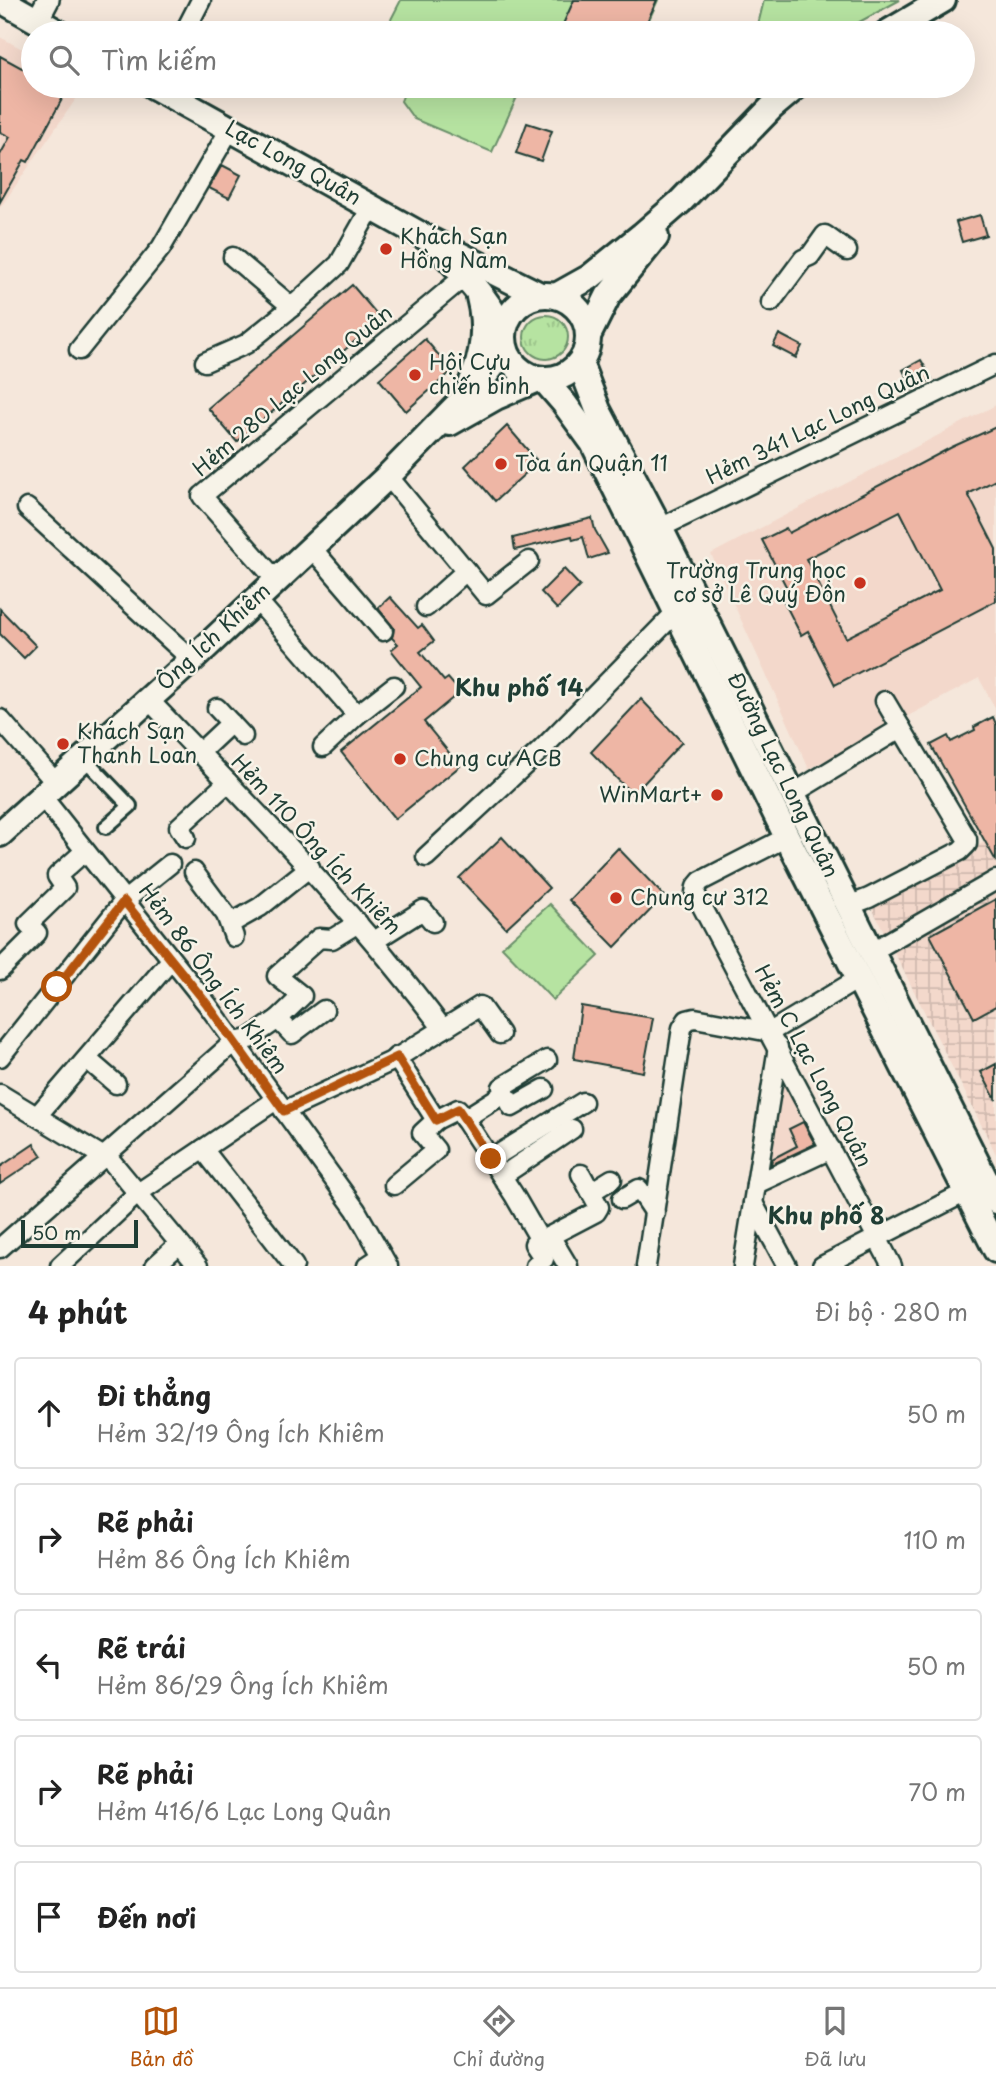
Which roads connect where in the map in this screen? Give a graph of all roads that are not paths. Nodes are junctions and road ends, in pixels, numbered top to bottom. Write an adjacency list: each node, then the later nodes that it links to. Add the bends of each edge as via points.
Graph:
1 (1, 0): 4 (main road)
2 (201, 0): 5 (street)
3 (943, 0): 6 (main road)
4 (42, 10)
5 (190, 21)
6 (907, 21)
7 (174, 98): 9 (main road, Lạc Long Quân)
8 (784, 98): 10 (main road)
9 (230, 129): 11 (main road, Lạc Long Quân); 21 (street, via 161,248)
10 (680, 202): 16 (main road, via 590,278); 19 (main road, via 608,296)
11 (372, 206): 12 (main road, Lạc Long Quân); 18 (street, via 339,264)
12 (432, 241): 15 (main road); 16 (main road)
13 (847, 251): 17 (street, via 825,235)
14 (233, 257): 18 (street)
15 (471, 285): 20 (main road, via 500,322); 26 (main road, via 484,320 483,347); 34 (street, Hẻm 280 Lạc Long Quân, via 202,496)
16 (548, 296): 19 (main road, via 574,304); 20 (main road, via 530,298 514,310)
17 (771, 302)
18 (292, 307): 22 (street, via 246,344)
19 (589, 334): 23 (main road)
20 (505, 342): 25 (main road, via 518,369); 26 (main road, via 481,381)
21 (79, 350)
22 (205, 362)
23 (580, 363): 25 (main road, via 564,376); 30 (main road, Đường Lạc Long Quân, via 598,410)
24 (996, 364): 30 (street, Hẻm 341 Lạc Long Quân)
25 (541, 379): 27 (main road, via 496,397); 37 (main road, Đường Lạc Long Quân, via 593,443)
26 (467, 393): 27 (main road)
27 (426, 438): 28 (main road, Ông Ích Khiêm)
28 (388, 476): 31 (main road, Ông Ích Khiêm); 33 (street)
29 (27, 508): 39 (street)
30 (660, 528): 52 (main road, Đường Lạc Long Quân)
31 (312, 547): 34 (main road, Ông Ích Khiêm); 38 (street)
32 (529, 561): 33 (street, via 486,595)
33 (467, 571): 36 (street)
34 (276, 580): 35 (main road, Ông Ích Khiêm)
35 (256, 599): 39 (main road, Ông Ích Khiêm); 44 (street)
36 (426, 607)
37 (676, 612): 55 (main road, Đường Lạc Long Quân); 58 (street, via 542,749)
38 (383, 631)
39 (192, 660): 41 (main road, Ông Ích Khiêm)
40 (394, 687): 44 (street)
41 (147, 698): 48 (street, Hẻm 110 Ông Ích Khiêm); 49 (main road, Ông Ích Khiêm)
42 (885, 701): 46 (street)
43 (217, 708): 48 (street, via 237,730)
44 (357, 715): 47 (street)
45 (0, 719): 51 (street, Hẻm 86 Ông Ích Khiêm)
46 (901, 728): 52 (street); 64 (street, via 967,844)
47 (323, 747)
48 (200, 752): 50 (street, Hẻm 110 Ông Ích Khiêm)
49 (83, 757): 51 (main road, Ông Ích Khiêm); 53 (street, via 130,806)
50 (228, 782): 56 (street, via 179,827); 60 (street, Hẻm 110 Ông Ích Khiêm)
51 (48, 789): 54 (main road, Ông Ích Khiêm); 57 (street, Hẻm 86 Ông Ích Khiêm)
52 (792, 793): 64 (main road, Đường Lạc Long Quân)
53 (106, 827)
54 (0, 834)
55 (786, 837): 71 (main road, Đường Lạc Long Quân); 76 (street, Hẻm C Lạc Long Quân, via 695,887)
56 (186, 838)
57 (85, 851): 63 (street, Hẻm 86 Ông Ích Khiêm); 70 (street, via 57,876 65,888 29,924 37,933)
58 (426, 857)
59 (170, 864): 63 (street)
60 (310, 867): 61 (street, via 232,931 226,915); 66 (street, Hẻm 110 Ông Ích Khiêm)
61 (194, 872)
62 (996, 880): 68 (street)
63 (124, 901): 69 (street, Hẻm 86 Ông Ích Khiêm); 78 (street)
64 (848, 906): 68 (main road, Đường Lạc Long Quân)
65 (433, 922): 67 (street, via 423,910)
66 (358, 923): 67 (street, Hẻm 110 Ông Ích Khiêm); 73 (street, via 332,939 319,938 277,976 302,996)
67 (374, 941): 74 (street, Hẻm 110 Ông Ích Khiêm)
68 (871, 952): 101 (main road, Đường Lạc Long Quân)
69 (171, 960): 77 (street, Hẻm 86 Ông Ích Khiêm); 80 (street)
70 (0, 970)
71 (858, 979): 76 (street); 101 (main road, Đường Lạc Long Quân)
72 (324, 1010): 73 (street, via 292,1034)
73 (278, 1019): 77 (street, via 249,1039)
74 (443, 1028): 75 (street, via 480,1006); 79 (street)
75 (500, 1034)
76 (774, 1039): 93 (street, Hẻm C Lạc Long Quân); 99 (street); 106 (street, via 695,1018 687,1020 682,1028)
77 (234, 1042): 87 (street, Hẻm 86 Ông Ích Khiêm); 94 (street)
78 (3, 1047)
79 (397, 1057): 87 (street); 90 (street)
80 (87, 1059): 82 (street); 88 (street)
81 (547, 1060): 84 (street, via 502,1087)
82 (116, 1084)
83 (544, 1089): 84 (street, via 512,1107)
84 (505, 1093): 89 (street)
85 (0, 1094): 88 (street)
86 (583, 1102): 95 (street)
87 (280, 1105): 92 (street); 112 (street, Hẻm 86 Ông Ích Khiêm, via 356,1210)
88 (37, 1116): 94 (street)
89 (464, 1119): 90 (street, via 458,1109); 95 (street)
90 (436, 1120): 100 (street, via 422,1133 436,1150)
91 (572, 1129): 97 (street)
92 (203, 1149): 103 (street); 116 (street)
93 (831, 1149): 99 (street); 107 (street, Hẻm C Lạc Long Quân)
94 (102, 1156): 103 (street); 110 (street)
95 (491, 1159): 97 (street)
96 (581, 1174): 102 (street)
97 (502, 1176): 108 (street)
98 (612, 1179): 102 (street)
99 (756, 1184): 105 (street)
100 (394, 1185)
101 (987, 1190): 107 (street); 111 (main road)
102 (590, 1192): 108 (street, via 599,1207 596,1212)
103 (138, 1193): 109 (street); 113 (street)
104 (622, 1199): 106 (street, via 639,1189)
105 (753, 1203): 120 (street); 121 (street)
106 (654, 1213): 119 (street)
107 (877, 1236): 122 (street); 123 (street, Hẻm C Lạc Long Quân)
108 (545, 1238): 117 (street, via 534,1244 544,1259); 118 (street)
109 (179, 1244): 114 (street); 115 (street)
110 (0, 1248)
111 (996, 1250)
112 (379, 1263)
113 (60, 1266)
114 (155, 1266)
115 (198, 1266)
116 (294, 1266)
117 (535, 1266)
118 (568, 1266)
119 (646, 1266)
120 (743, 1266)
121 (787, 1266)
122 (822, 1266)
123 (892, 1266)

